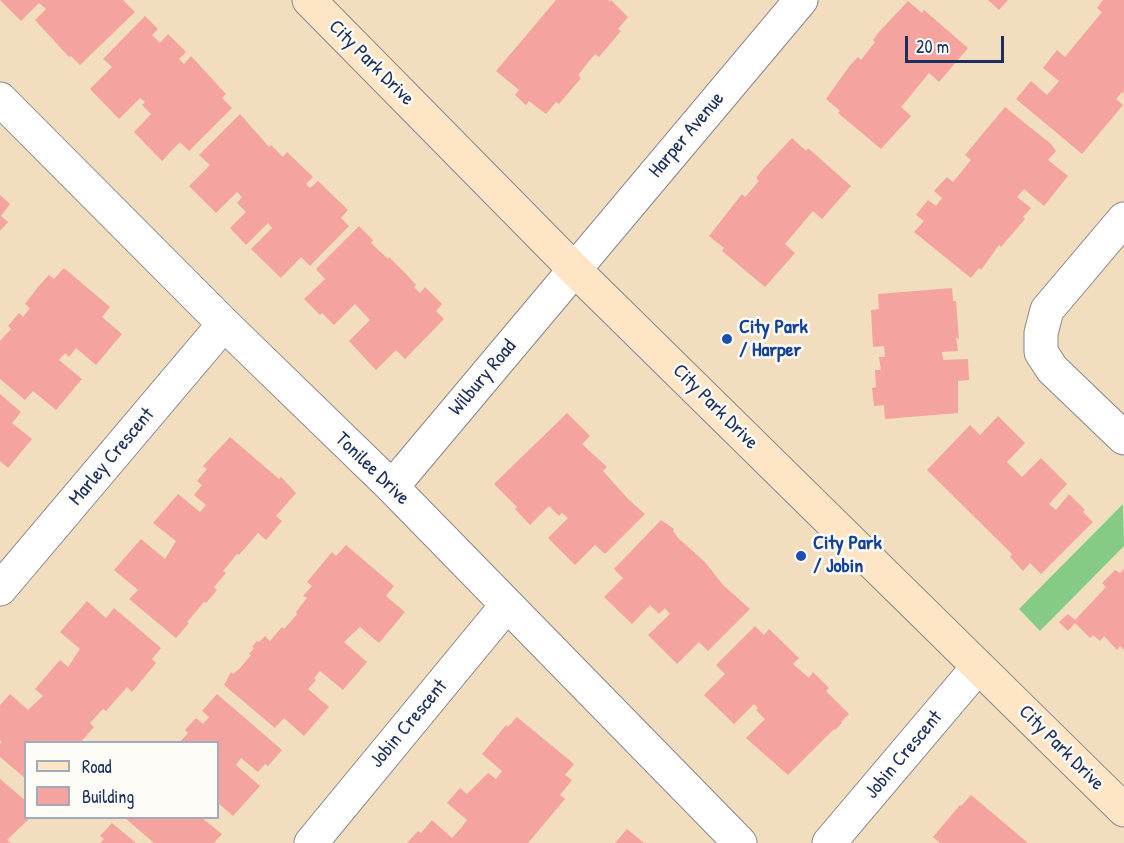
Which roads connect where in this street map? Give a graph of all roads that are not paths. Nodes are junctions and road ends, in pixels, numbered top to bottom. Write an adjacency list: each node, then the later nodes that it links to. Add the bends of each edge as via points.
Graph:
1 (309, 0): 5 (street, City Park Drive)
2 (801, 0): 5 (street, Harper Avenue)
3 (0, 99): 6 (street, Tonilee Drive)
4 (1124, 219): 7 (street, via 1047,310 1041,333 1041,352 1052,369)
5 (574, 269): 8 (street, Wilbury Road); 11 (street, City Park Drive)
6 (224, 324): 8 (street, Tonilee Drive); 9 (street, Marley Crescent)
7 (1124, 438)
8 (392, 487): 10 (street, Tonilee Drive)
9 (0, 589)
10 (507, 605): 13 (street, Jobin Crescent); 14 (street, Tonilee Drive)
11 (978, 667): 12 (street, City Park Drive); 15 (street, Jobin Crescent)
12 (1124, 810)
13 (311, 843)
14 (740, 843)
15 (830, 843)

